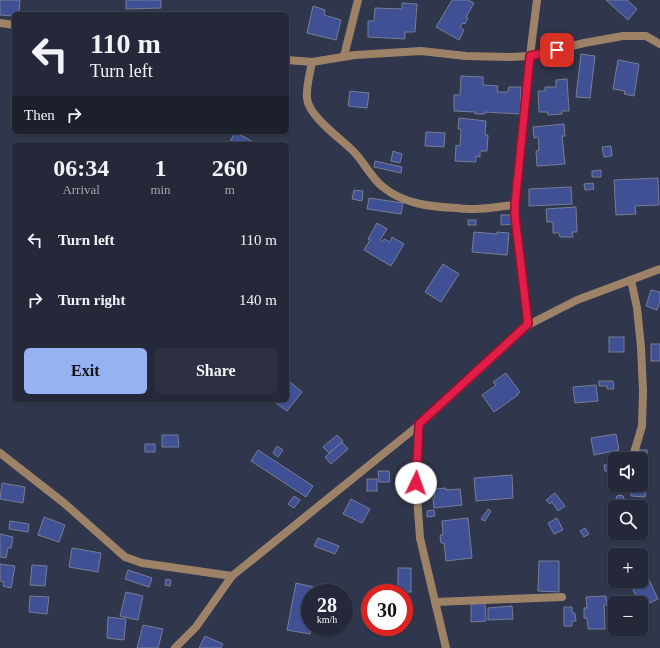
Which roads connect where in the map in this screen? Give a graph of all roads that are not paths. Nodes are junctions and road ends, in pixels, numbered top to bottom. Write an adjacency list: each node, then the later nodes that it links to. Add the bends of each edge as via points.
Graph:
1 (358, 0): 6 (street)
2 (537, 0): 7 (street)
3 (0, 23): 4 (street)
4 (12, 25)
5 (660, 44): 7 (street, via 646,36 623,36)
6 (344, 56): 7 (street, via 421,51 466,56); 9 (street)
7 (530, 56): 10 (street)
8 (289, 60): 9 (street)
9 (312, 62): 10 (street, via 307,99 310,108 321,122 357,154 383,188 417,204 439,207 475,209)
10 (515, 205): 13 (street)
11 (660, 269): 12 (street)
12 (631, 280): 13 (street, via 577,300); 15 (street, via 637,308 643,391 642,426)
13 (528, 324): 14 (street)
14 (419, 424): 17 (street); 19 (street, via 416,483 420,538)
15 (634, 452)
16 (0, 453): 17 (street, via 64,503 126,557 142,563)
17 (232, 576): 20 (street, via 196,627)
18 (562, 597): 19 (street)
19 (435, 602): 21 (street)
20 (175, 648)
21 (446, 648)

